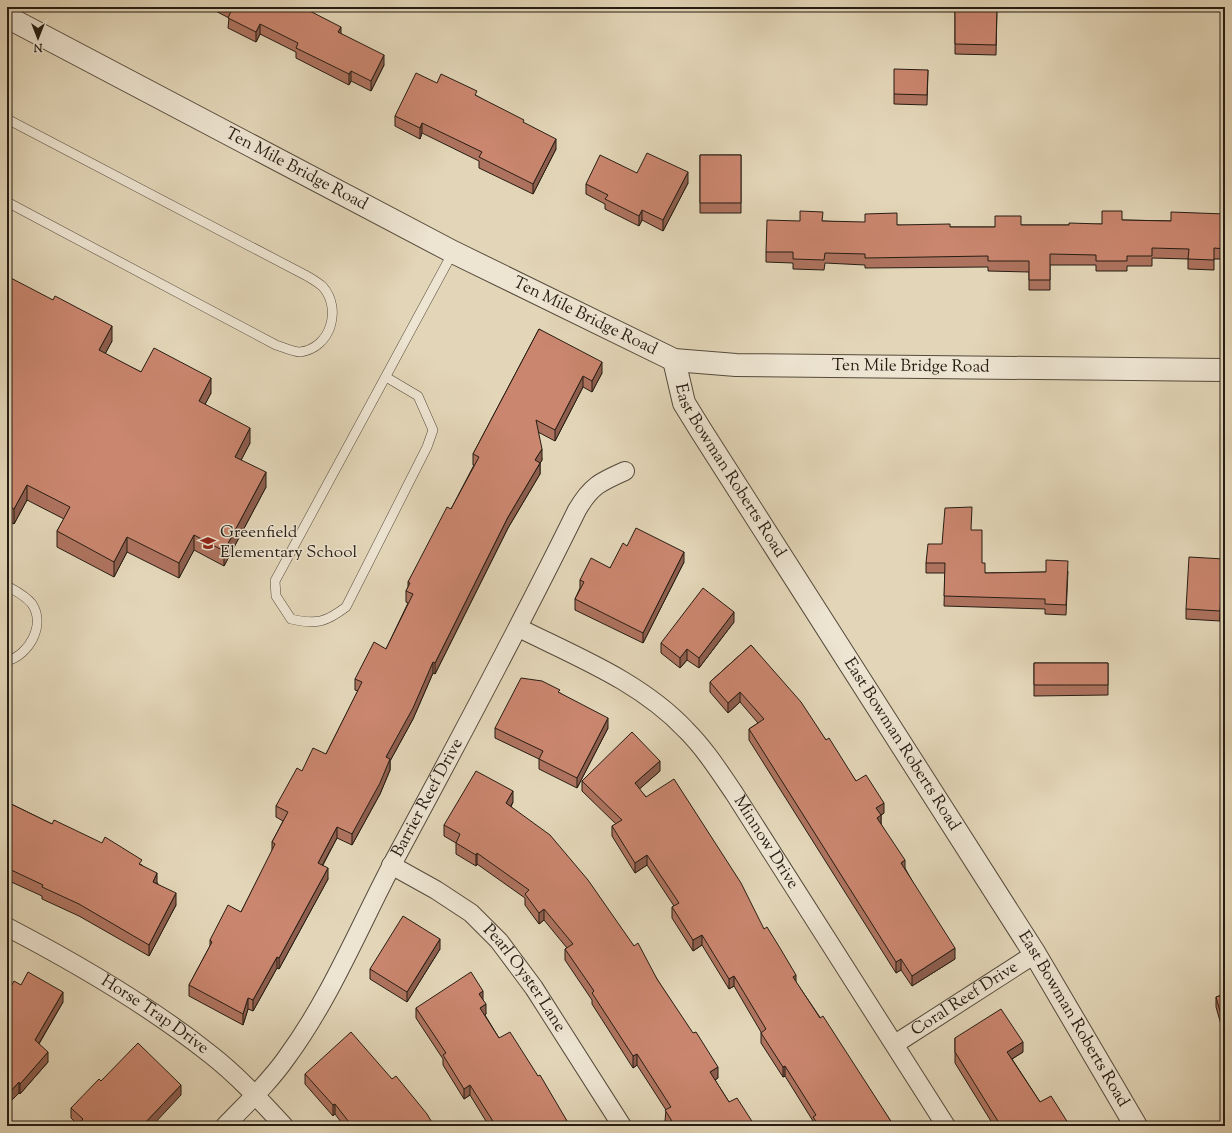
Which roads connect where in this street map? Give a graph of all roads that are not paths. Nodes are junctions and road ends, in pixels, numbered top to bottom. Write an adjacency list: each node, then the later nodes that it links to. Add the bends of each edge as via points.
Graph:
1 (8, 20): 4 (street, Ten Mile Bridge Road)
2 (7, 119): 3 (lane, via 307,276 323,287 331,303 334,317 329,332 312,349 299,352 265,340)
3 (7, 202)
4 (453, 252): 5 (street, Ten Mile Bridge Road); 7 (lane)
5 (674, 360): 6 (street, Ten Mile Bridge Road, via 736,365); 14 (street, East Bowman Roberts Road, via 684,403 700,430)
6 (1225, 370)
7 (386, 377): 7 (lane, via 275,581 276,596 291,619 309,623 324,621 346,607 427,447 433,430 418,396)
8 (625, 471): 10 (street, Barrier Reef Drive, via 602,481 588,492)
9 (7, 586): 11 (lane, via 32,604 37,619 34,636 26,652)
10 (519, 628): 12 (street, Barrier Reef Drive); 15 (street, Minnow Drive, via 623,680 658,704 686,729 709,756 734,793)
11 (7, 661)
12 (391, 865): 16 (street, Barrier Reef Drive, via 315,1014 287,1058); 19 (street, Pearl Oyster Lane, via 436,890 471,914 499,941 534,988)
13 (7, 927): 16 (street, Horse Trap Drive, via 116,987 211,1054)
14 (1035, 954): 15 (street, Coral Reef Drive); 21 (street, East Bowman Roberts Road)
15 (895, 1044): 20 (street, Minnow Drive)
16 (256, 1095): 17 (street, Barrier Reef Drive); 18 (street, Horse Trap Drive)
17 (225, 1126)
18 (284, 1126)
19 (622, 1126)
20 (946, 1126)
21 (1136, 1126)

